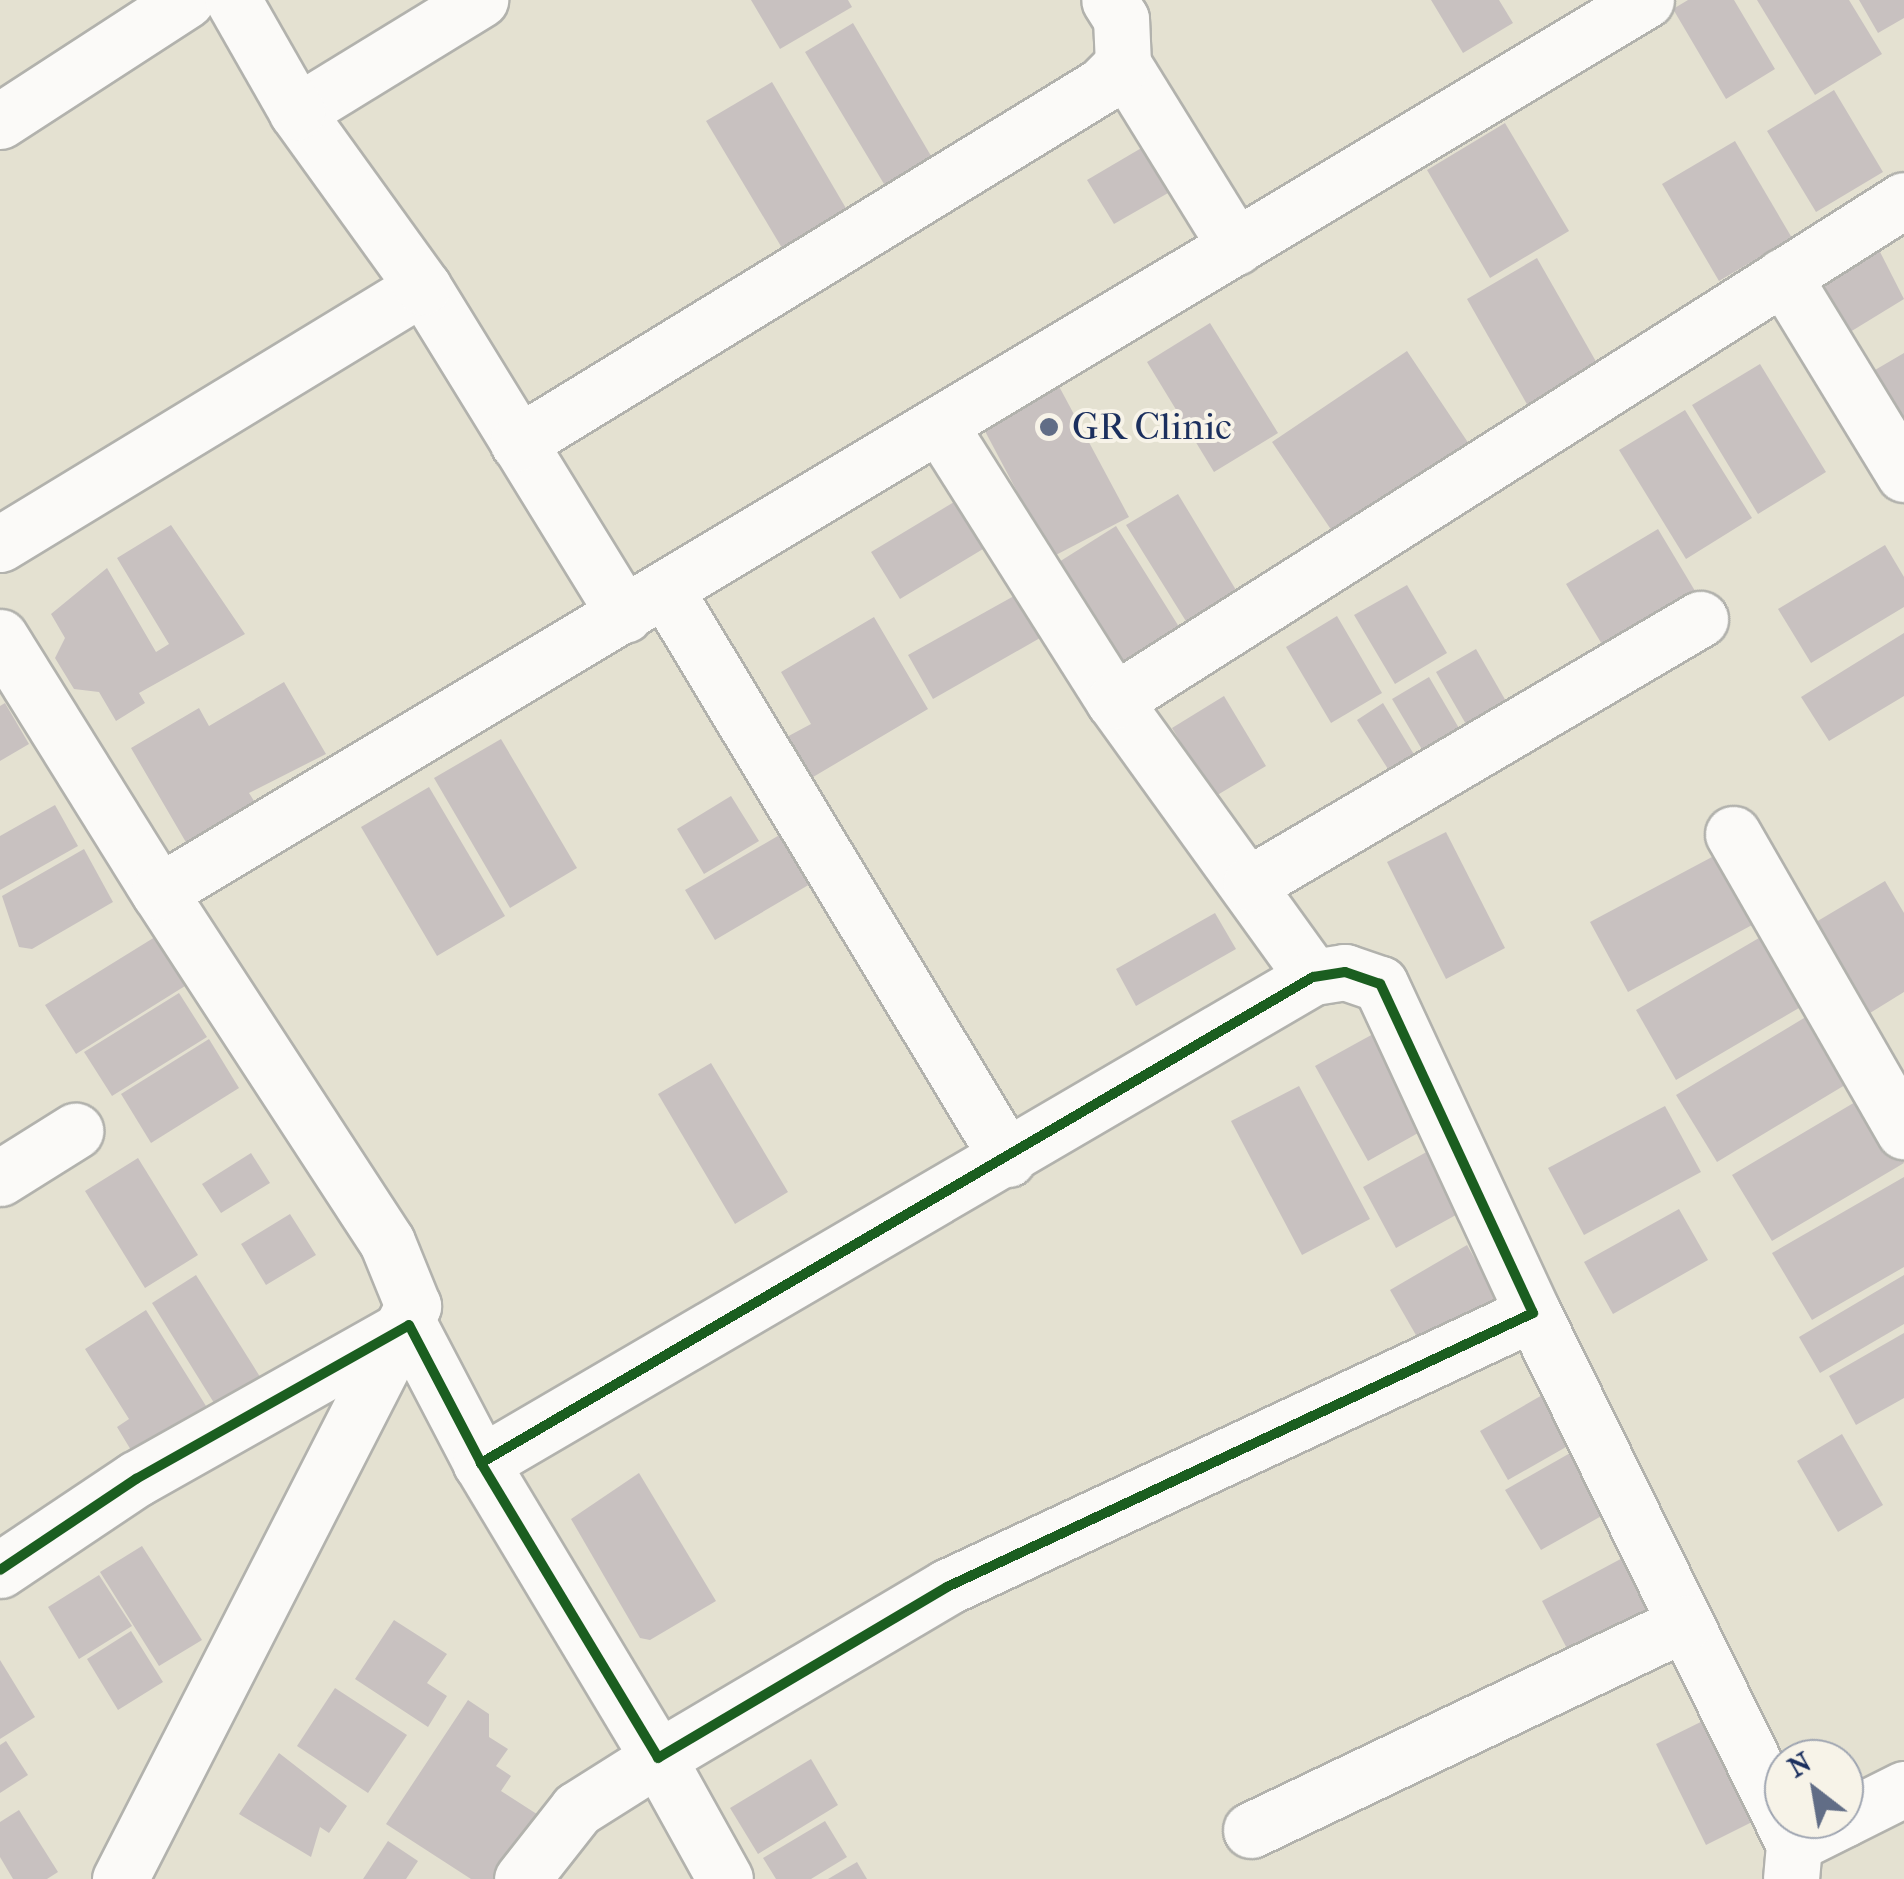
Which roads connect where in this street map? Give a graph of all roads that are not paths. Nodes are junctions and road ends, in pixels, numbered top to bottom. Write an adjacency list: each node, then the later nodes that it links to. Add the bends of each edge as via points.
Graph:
1 (186, 0): 8 (street)
2 (233, 0): 7 (street)
3 (480, 0): 7 (street)
4 (1108, 0): 6 (street, via 1122,19)
5 (1646, 0): 10 (street)
6 (1123, 64): 10 (street); 14 (street)
7 (297, 112): 12 (street)
8 (0, 121)
9 (1904, 200): 11 (street)
10 (1236, 248): 13 (street)
11 (1784, 276): 15 (street); 20 (street)
12 (423, 287): 14 (street); 16 (street)
13 (940, 426): 17 (street); 20 (street)
14 (518, 443): 17 (street)
15 (1904, 474)
16 (0, 544)
17 (645, 603): 23 (street); 27 (street)
18 (1700, 619): 22 (street)
19 (0, 636): 23 (street)
20 (1114, 702): 22 (street)
21 (1733, 834): 26 (street)
22 (1252, 883): 24 (street)
23 (158, 892): 30 (street, via 399,1261)
24 (1313, 976): 27 (street); 29 (street, via 1345,972 1380,984)
25 (75, 1131): 28 (street)
26 (1904, 1131)
27 (1008, 1159): 31 (street)
28 (0, 1178)
29 (1532, 1313): 33 (street); 34 (street, via 947,1587)
30 (410, 1325): 31 (street); 32 (street, via 136,1479); 40 (street)
31 (481, 1463): 34 (street)
32 (0, 1570)
33 (1686, 1623): 37 (street); 39 (street)
34 (658, 1758): 41 (street, via 577,1809); 42 (street)
35 (1904, 1789): 36 (street)
36 (1864, 1809)
37 (1251, 1830)
38 (1819, 1839): 39 (street)
39 (1792, 1861)
40 (120, 1879)
41 (522, 1879)
42 (725, 1879)

